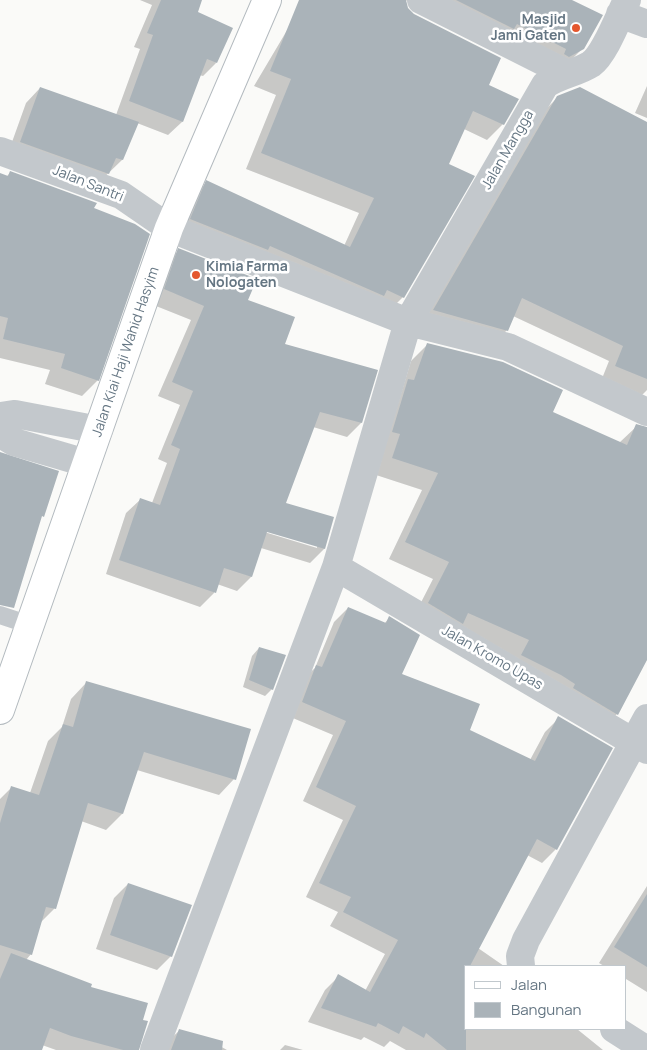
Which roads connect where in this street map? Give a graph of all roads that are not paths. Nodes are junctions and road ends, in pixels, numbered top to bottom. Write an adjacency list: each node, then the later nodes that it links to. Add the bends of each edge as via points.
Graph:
1 (267, 0): 7 (main road, Jalan Kiai Haji Wahid Hasyim)
2 (421, 0): 5 (street)
3 (623, 7): 4 (street); 5 (street, Jalan Mangga, via 600,54 592,63)
4 (647, 24)
5 (568, 74): 8 (street, Jalan Mangga, via 546,84)
6 (0, 151): 7 (street, Jalan Santri, via 121,196)
7 (169, 228): 8 (street, Jalan Santri); 11 (main road, Jalan Kiai Haji Wahid Hasyim)
8 (408, 322): 9 (street, Jalan Santri, via 508,347); 14 (street, Jalan Mangga)
9 (647, 412)
10 (0, 416): 11 (street, via 15,414)
11 (98, 430): 13 (main road, Jalan Kiai Haji Wahid Hasyim)
12 (0, 434): 13 (street, via 14,442)
13 (86, 463): 16 (main road, Jalan Kiai Haji Wahid Hasyim)
14 (336, 567): 18 (street, Jalan Kromo Upas); 21 (street, Jalan Mangga)
15 (0, 615): 16 (lane)
16 (30, 625): 17 (main road, Jalan Kiai Haji Wahid Hasyim)
17 (0, 710)
18 (643, 737): 19 (street, via 526,940 520,956)
19 (522, 965)
20 (616, 1030): 22 (street)
21 (154, 1050)
22 (647, 1050)

